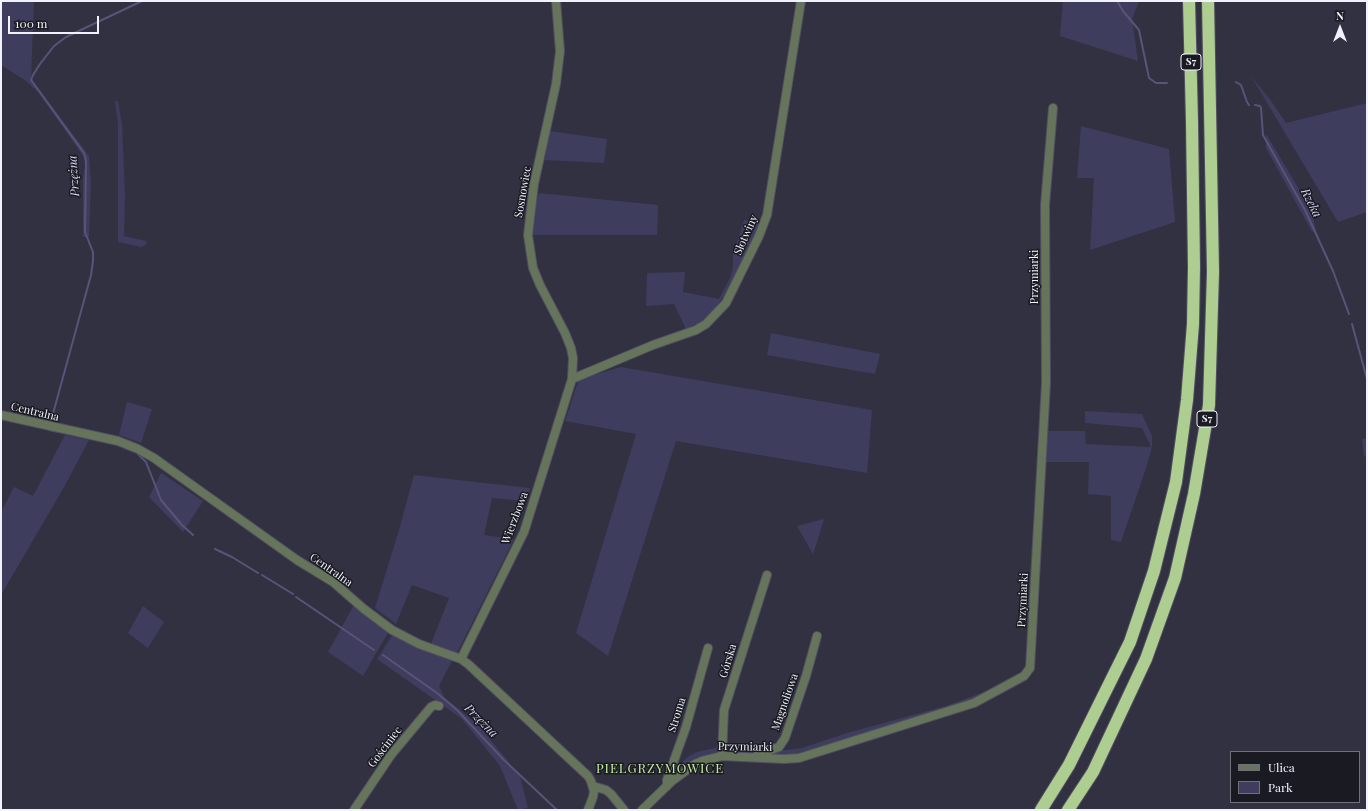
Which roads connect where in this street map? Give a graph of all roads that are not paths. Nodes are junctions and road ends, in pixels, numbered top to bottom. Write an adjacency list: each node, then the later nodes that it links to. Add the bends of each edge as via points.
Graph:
1 (556, 1): 6 (street, Sosnowiec, via 560,52 556,84 534,184 528,235 533,268 571,348)
2 (801, 1): 6 (street, Słotwiny, via 767,215 726,303 706,324 696,330)
3 (1189, 1): 21 (highway, S7, via 1193,145 1193,310 1188,400 1176,482 1154,571 1130,642 1069,765)
4 (1208, 1): 22 (highway, S7, via 1213,280 1209,405 1194,494 1175,578 1146,659 1093,772)
5 (1053, 108): 14 (street, Przymiarki, via 1045,205 1046,383 1030,668 1024,676 974,703 799,758)
6 (572, 379): 11 (street, Wierzbowa, via 524,532)
7 (1, 416): 11 (street, Centralna, via 118,442 138,449 332,582 392,630 419,644)
8 (767, 575): 13 (street, Górska, via 724,710)
9 (817, 636): 14 (street, Magnoliowa, via 782,743)
10 (708, 648): 16 (street, Stroma, via 686,728 666,780)
11 (461, 660): 15 (street, Centralna, via 474,668 527,717 588,776)
12 (439, 706): 17 (street, Gościniec, via 431,707 391,755)
13 (722, 756): 14 (street, Przymiarki); 16 (street, Przymiarki, via 695,764)
14 (754, 757)
15 (593, 786): 18 (street, via 593,797); 19 (street, via 606,790)
16 (667, 786): 20 (street, Przymiarki)
17 (354, 810)
18 (588, 810)
19 (624, 810)
20 (642, 810)
21 (1041, 810)
22 (1068, 810)

